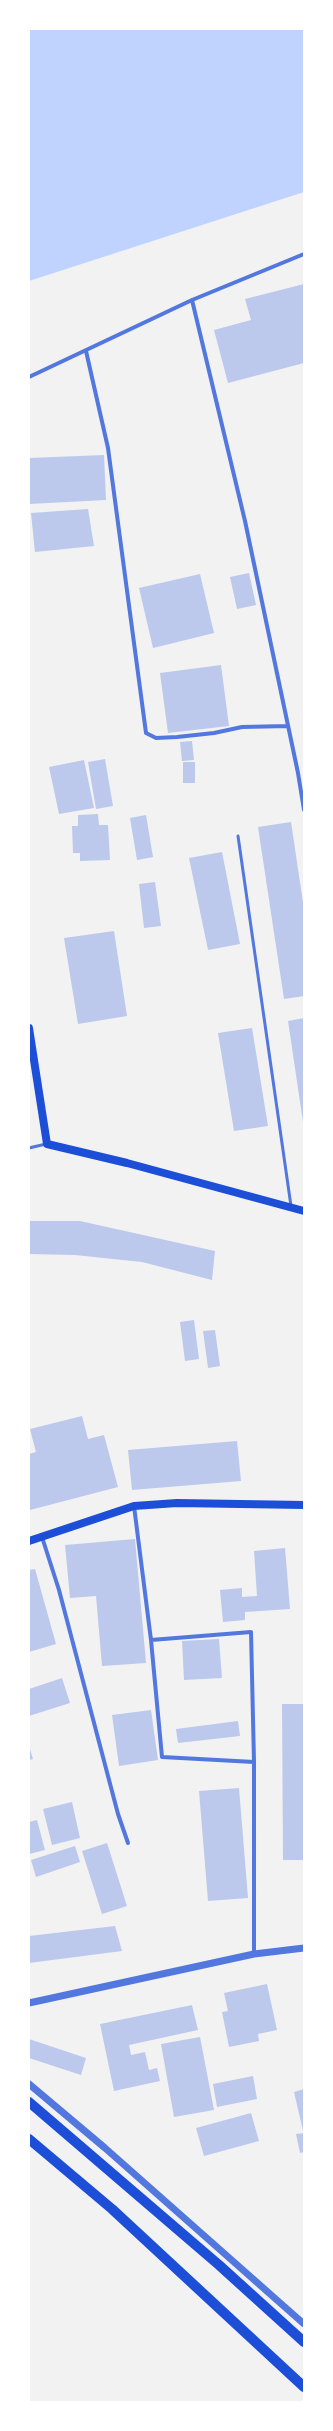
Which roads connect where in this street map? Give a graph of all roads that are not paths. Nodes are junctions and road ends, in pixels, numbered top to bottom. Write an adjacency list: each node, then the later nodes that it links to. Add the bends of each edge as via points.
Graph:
1 (304, 254): 2 (street)
2 (192, 300): 3 (street); 5 (street, via 245,521)
3 (86, 350): 4 (street); 5 (street, via 108,448 146,733 156,738 177,737 242,727)
4 (29, 377)
5 (288, 726): 6 (street)
6 (304, 810)
7 (238, 836): 11 (lane)
8 (29, 1028): 9 (main road)
9 (47, 1144): 10 (lane); 11 (main road)
10 (29, 1148)
11 (291, 1208): 12 (main road)
12 (304, 1211)
13 (304, 1505): 14 (main road, via 177,1503)
14 (134, 1506): 15 (main road); 17 (street)
15 (42, 1536): 16 (main road); 19 (street)
16 (29, 1541)
17 (151, 1640): 18 (street, via 162,1757); 18 (street, via 251,1632)
18 (254, 1762): 21 (street)
19 (128, 1843)
20 (304, 1948): 21 (street)
21 (254, 1954): 22 (street)
22 (29, 2003)
23 (29, 2084): 26 (street)
24 (29, 2102): 27 (main road)
25 (29, 2139): 28 (main road, via 112,2209)
26 (304, 2324)
27 (304, 2342)
28 (304, 2387)

